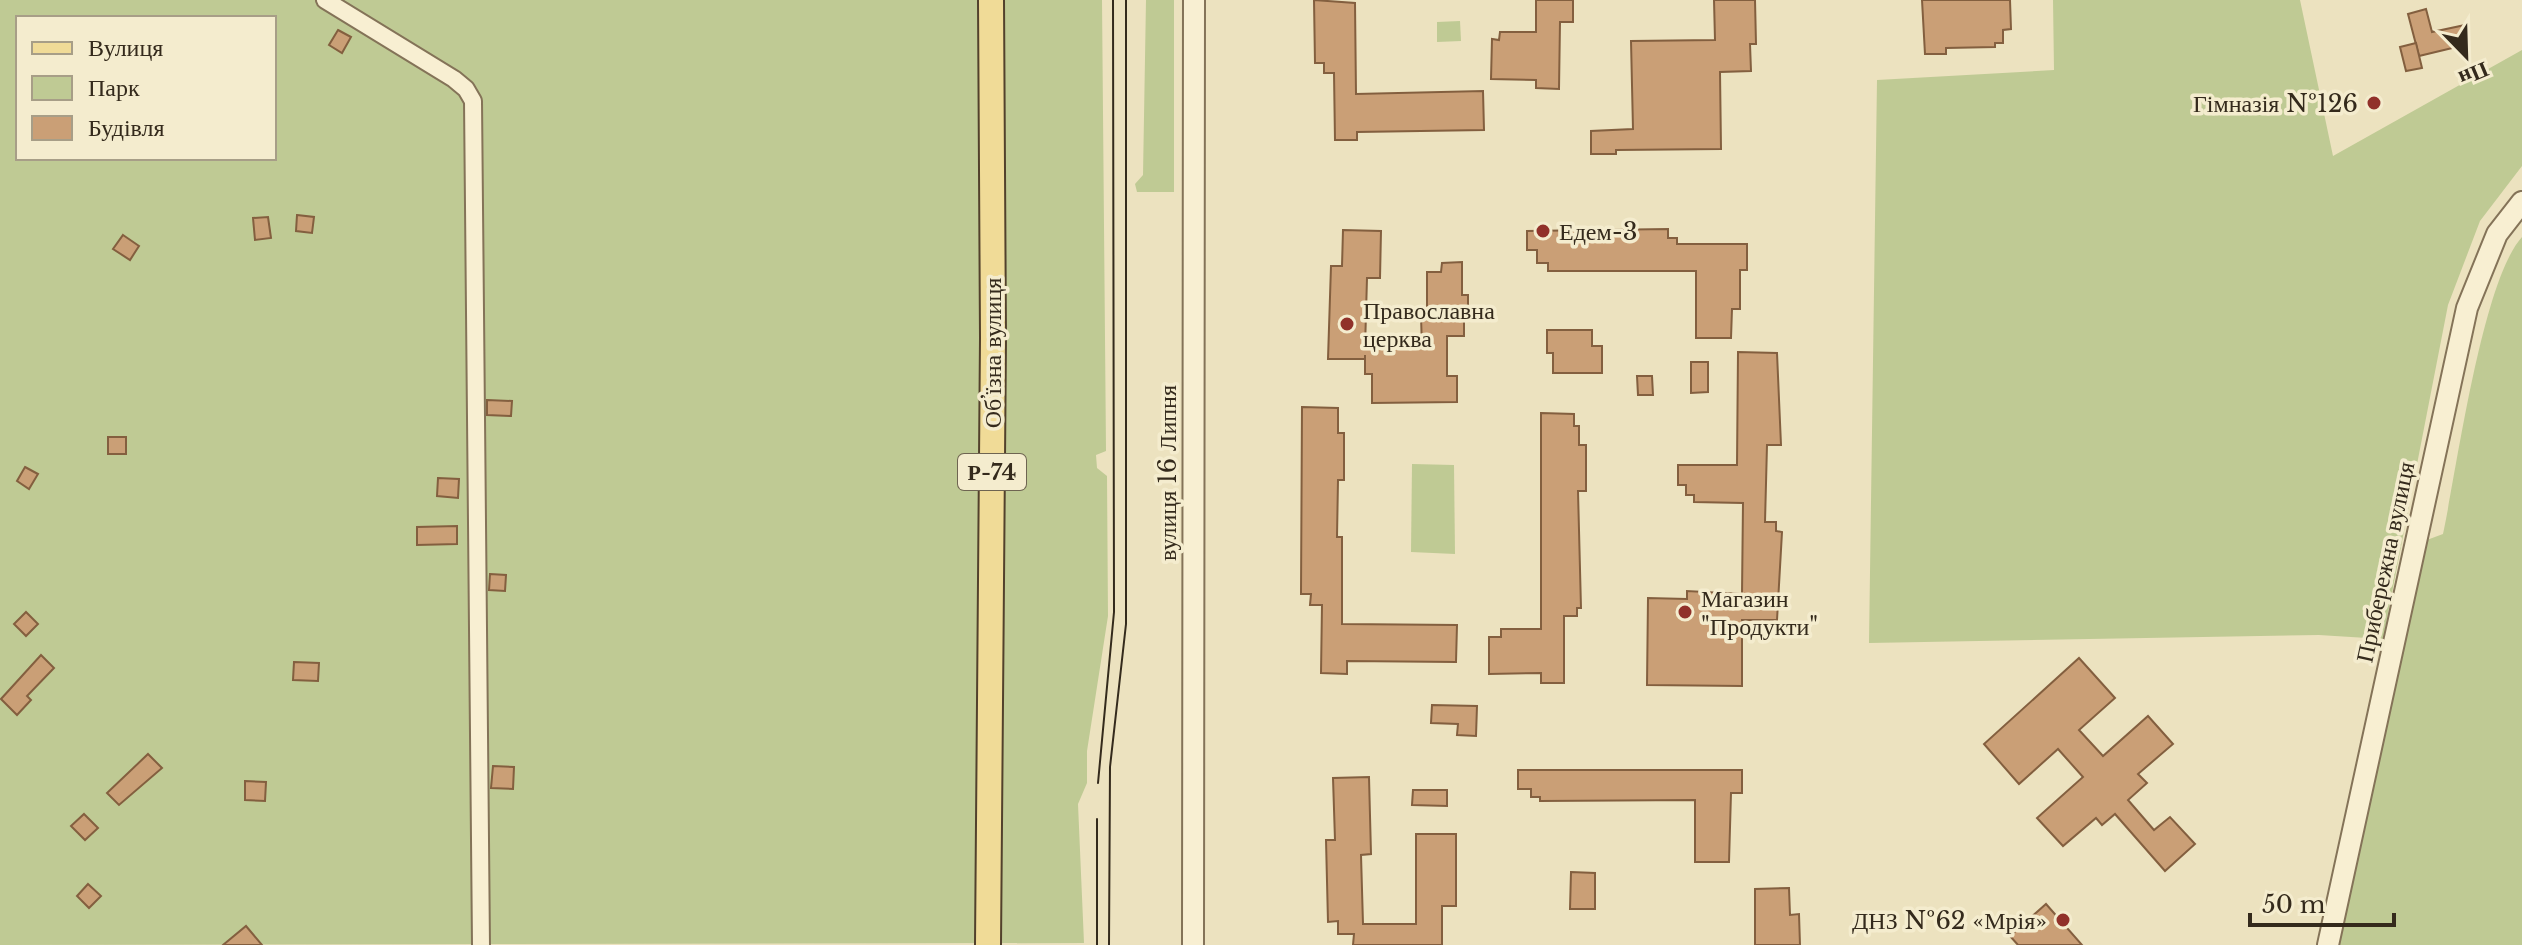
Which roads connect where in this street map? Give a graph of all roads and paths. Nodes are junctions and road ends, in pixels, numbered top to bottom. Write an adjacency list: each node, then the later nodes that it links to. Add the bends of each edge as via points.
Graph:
1 (325, 0): 5 (street, via 454,79 473,101)
2 (991, 0): 6 (main road, Обʼїзна вулиця / Р-74)
3 (1194, 0): 7 (street, вулиця 16 Липня)
4 (2522, 202): 8 (street, Прибережна вулиця, via 2497,234 2467,308)
5 (481, 945)
6 (988, 945)
7 (1193, 945)
8 (2328, 945)

